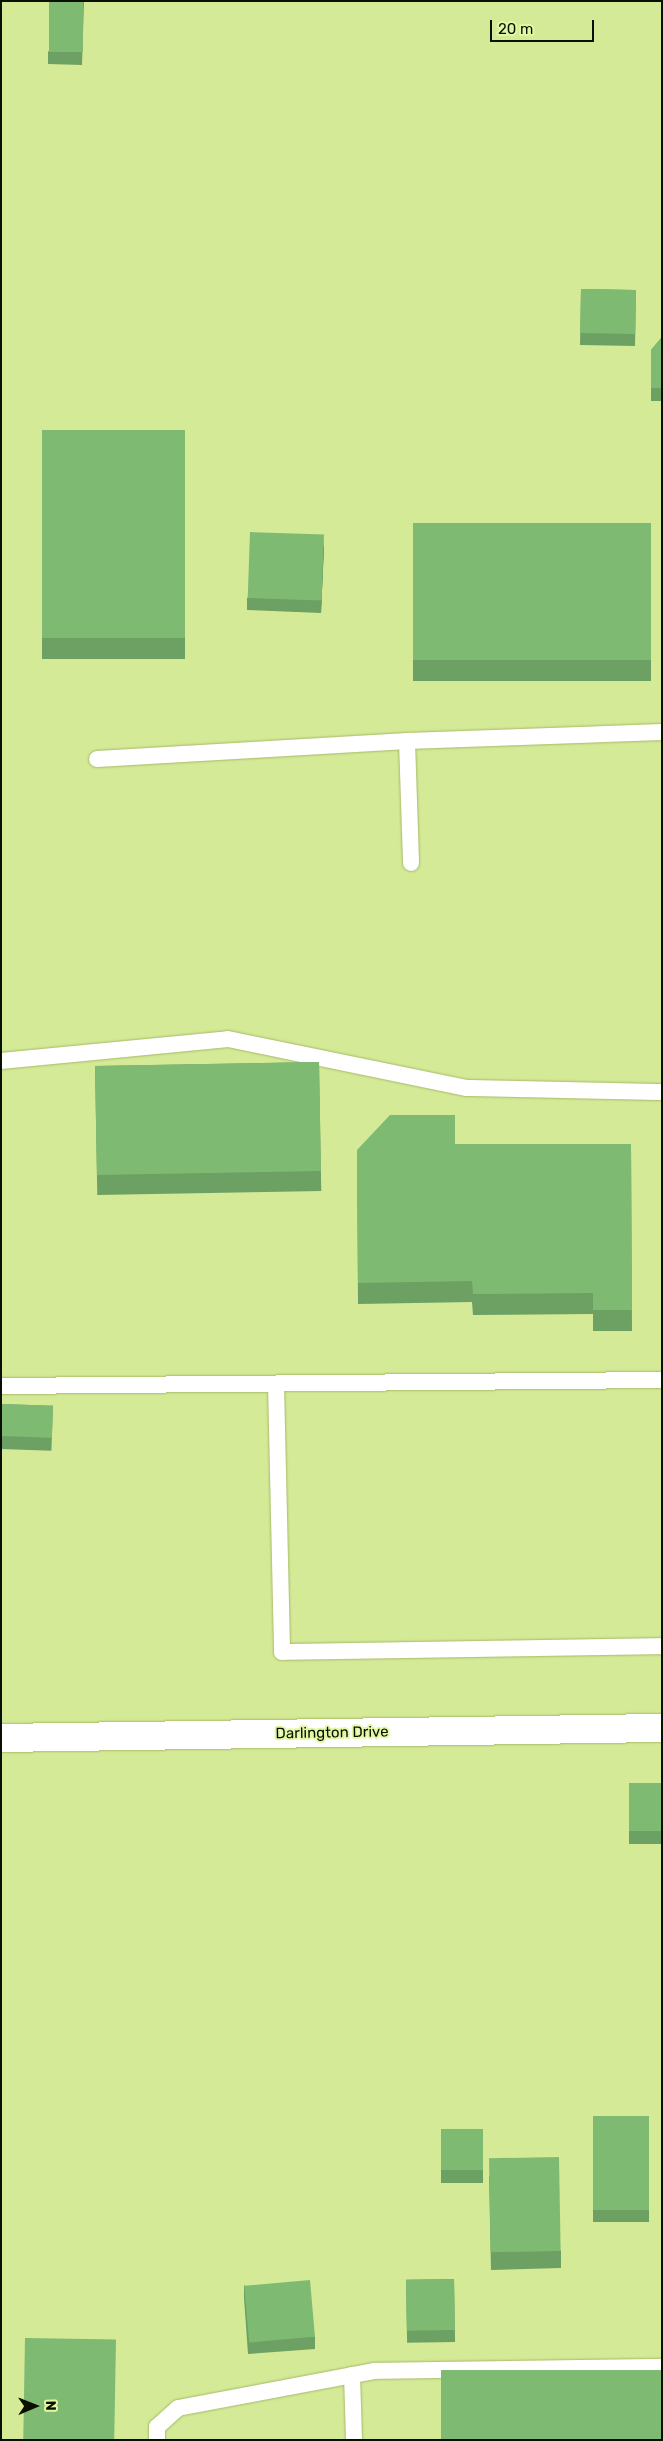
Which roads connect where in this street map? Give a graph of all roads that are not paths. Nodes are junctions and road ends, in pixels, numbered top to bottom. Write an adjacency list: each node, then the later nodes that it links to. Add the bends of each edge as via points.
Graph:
1 (662, 732): 2 (lane)
2 (407, 741): 3 (lane); 4 (lane)
3 (97, 759)
4 (411, 862)
5 (1, 1061): 6 (lane, via 228,1038 467,1088)
6 (662, 1092)
7 (662, 1380): 8 (lane)
8 (276, 1384): 9 (lane); 10 (lane, via 282,1652)
9 (1, 1386)
10 (662, 1646)
11 (662, 1728): 12 (street, Darlington Drive)
12 (1, 1738)
13 (662, 2367): 14 (lane, via 374,2371)
14 (352, 2375): 15 (lane, via 178,2408 157,2427); 16 (lane)
15 (157, 2440)
16 (354, 2440)

